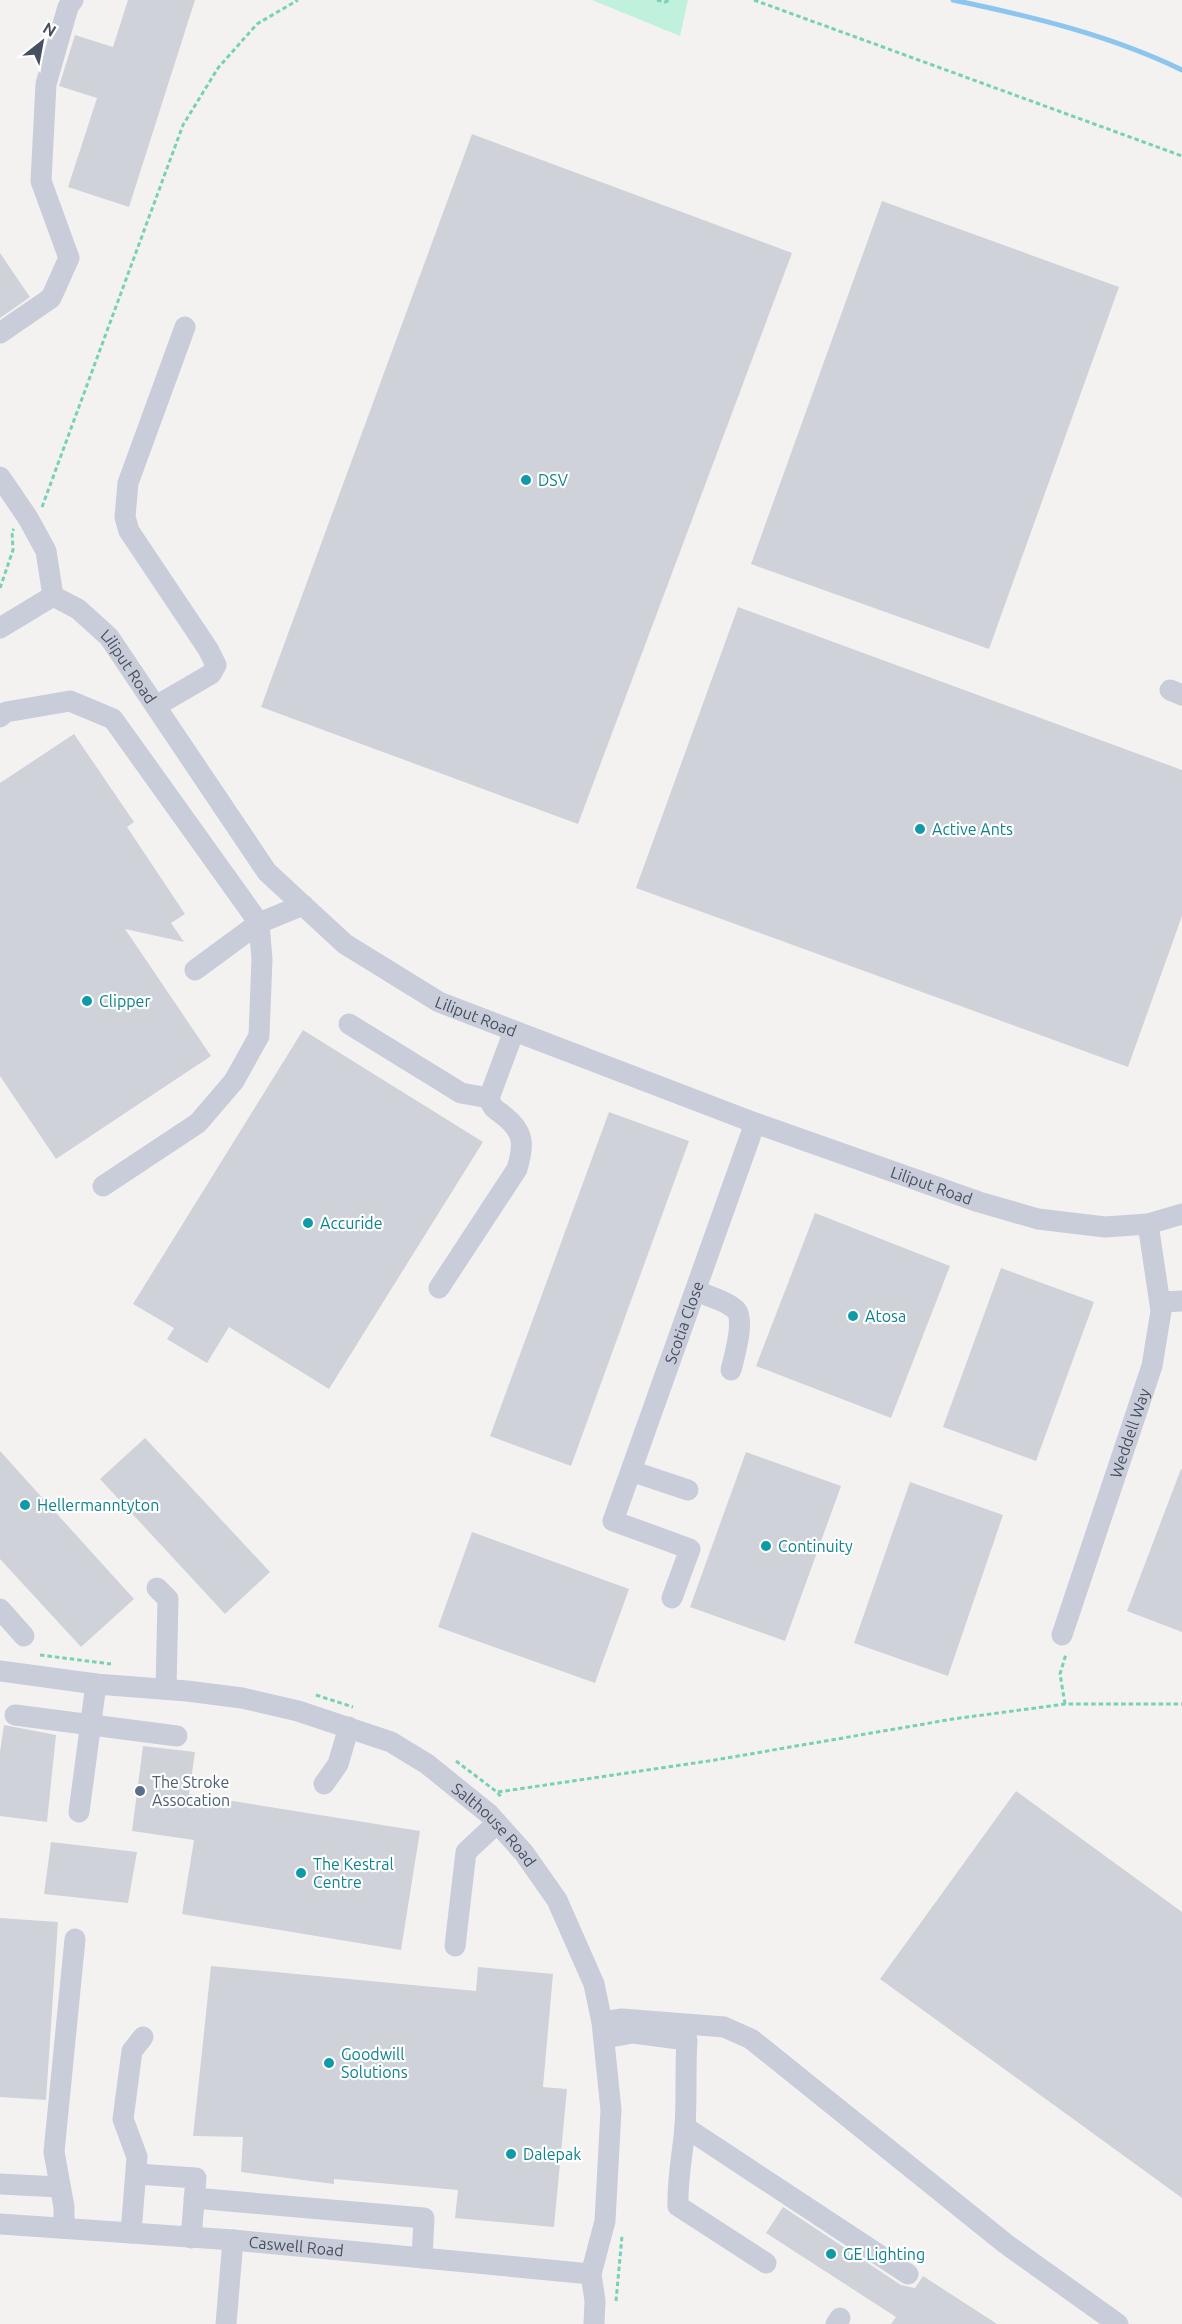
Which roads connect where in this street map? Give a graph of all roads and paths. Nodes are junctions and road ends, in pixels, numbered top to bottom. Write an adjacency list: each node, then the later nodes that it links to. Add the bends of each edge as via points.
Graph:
1 (73, 0): 8 (street, via 46,84 41,181 69,258 51,298)
2 (298, 0): 10 (path, via 257,24 218,68 183,125)
3 (657, 0): 4 (path)
4 (670, 0)
5 (754, 0): 6 (path)
6 (1182, 156)
7 (185, 327): 15 (street, via 128,483 124,517 129,531 216,665 211,674)
8 (0, 333)
9 (0, 477): 13 (street, via 46,551)
10 (42, 509)
11 (20, 525): 12 (path, via 12,531 13,550)
12 (0, 588)
13 (53, 596): 14 (street); 15 (street, Liliput Road, via 78,609 109,637)
14 (0, 628)
15 (156, 706): 17 (street, Liliput Road, via 267,872)
16 (0, 717): 18 (street, via 6,712 70,701 113,719)
17 (303, 905): 18 (street); 21 (street, Liliput Road, via 345,944 438,1002)
18 (259, 923): 19 (street); 24 (street, via 260,1036 234,1081 198,1123)
19 (195, 970)
20 (349, 1024): 22 (street, via 461,1093)
21 (514, 1031): 22 (street); 23 (street, Liliput Road)
22 (489, 1098): 27 (street, via 492,1108 514,1123 524,1147 508,1186)
23 (755, 1123): 26 (street, Liliput Road, via 1038,1219 1105,1227); 28 (street, Scotia Close)
24 (103, 1186)
25 (1182, 1214): 26 (street, Liliput Road)
26 (1148, 1224): 29 (street, Weddell Way)
27 (439, 1288)
28 (696, 1290): 31 (street, via 732,1307 739,1315); 32 (street, Scotia Close)
29 (1160, 1302): 30 (street); 37 (street, Weddell Way, via 1152,1366)
30 (1182, 1302)
31 (731, 1370)
32 (631, 1471): 33 (street); 35 (street, Scotia Close, via 613,1521 690,1549)
33 (688, 1490)
34 (157, 1588): 41 (street, via 168,1599)
35 (672, 1598)
36 (0, 1609): 38 (street)
37 (1062, 1635): 42 (path, via 1071,1640 1060,1674)
38 (24, 1636)
39 (0, 1671): 40 (street, Salthouse Road)
40 (96, 1684): 41 (street, Salthouse Road); 45 (street)
41 (166, 1689): 46 (street, Salthouse Road, via 242,1698)
42 (1065, 1704): 43 (path); 49 (path)
43 (1182, 1704)
44 (15, 1715): 45 (street)
45 (90, 1726): 47 (street); 50 (street)
46 (349, 1727): 48 (street, via 338,1764); 51 (street, Salthouse Road, via 391,1742 427,1764)
47 (177, 1736)
48 (324, 1784)
49 (497, 1792)
50 (79, 1812)
51 (497, 1823): 53 (street, via 466,1852); 54 (street, Salthouse Road, via 557,1900 594,1984)
52 (75, 1939): 59 (street, via 54,2152)
53 (455, 1946)
54 (603, 2030): 56 (street, via 687,2040); 68 (street, Salthouse Road, via 611,2110 605,2221); 72 (street, via 622,2019 724,2027 751,2040 1006,2244)
55 (143, 2037): 57 (street, via 132,2051 123,2119 137,2157)
56 (685, 2127): 67 (street, via 678,2206); 69 (street)
57 (137, 2174): 60 (street, via 196,2178); 63 (street)
58 (0, 2184): 59 (street)
59 (59, 2187): 62 (street)
60 (194, 2198): 64 (street); 66 (street, via 424,2218)
61 (0, 2224): 62 (street, Caswell Road)
62 (64, 2228): 63 (street, Caswell Road)
63 (131, 2233): 64 (street, Caswell Road)
64 (191, 2238): 65 (street, Caswell Road)
65 (233, 2240): 66 (street, Caswell Road); 70 (street)
66 (422, 2258): 68 (street, Caswell Road)
67 (766, 2263)
68 (591, 2274): 71 (street, Salthouse Road)
69 (908, 2274)
70 (226, 2324)
71 (594, 2324)
72 (1118, 2324)

